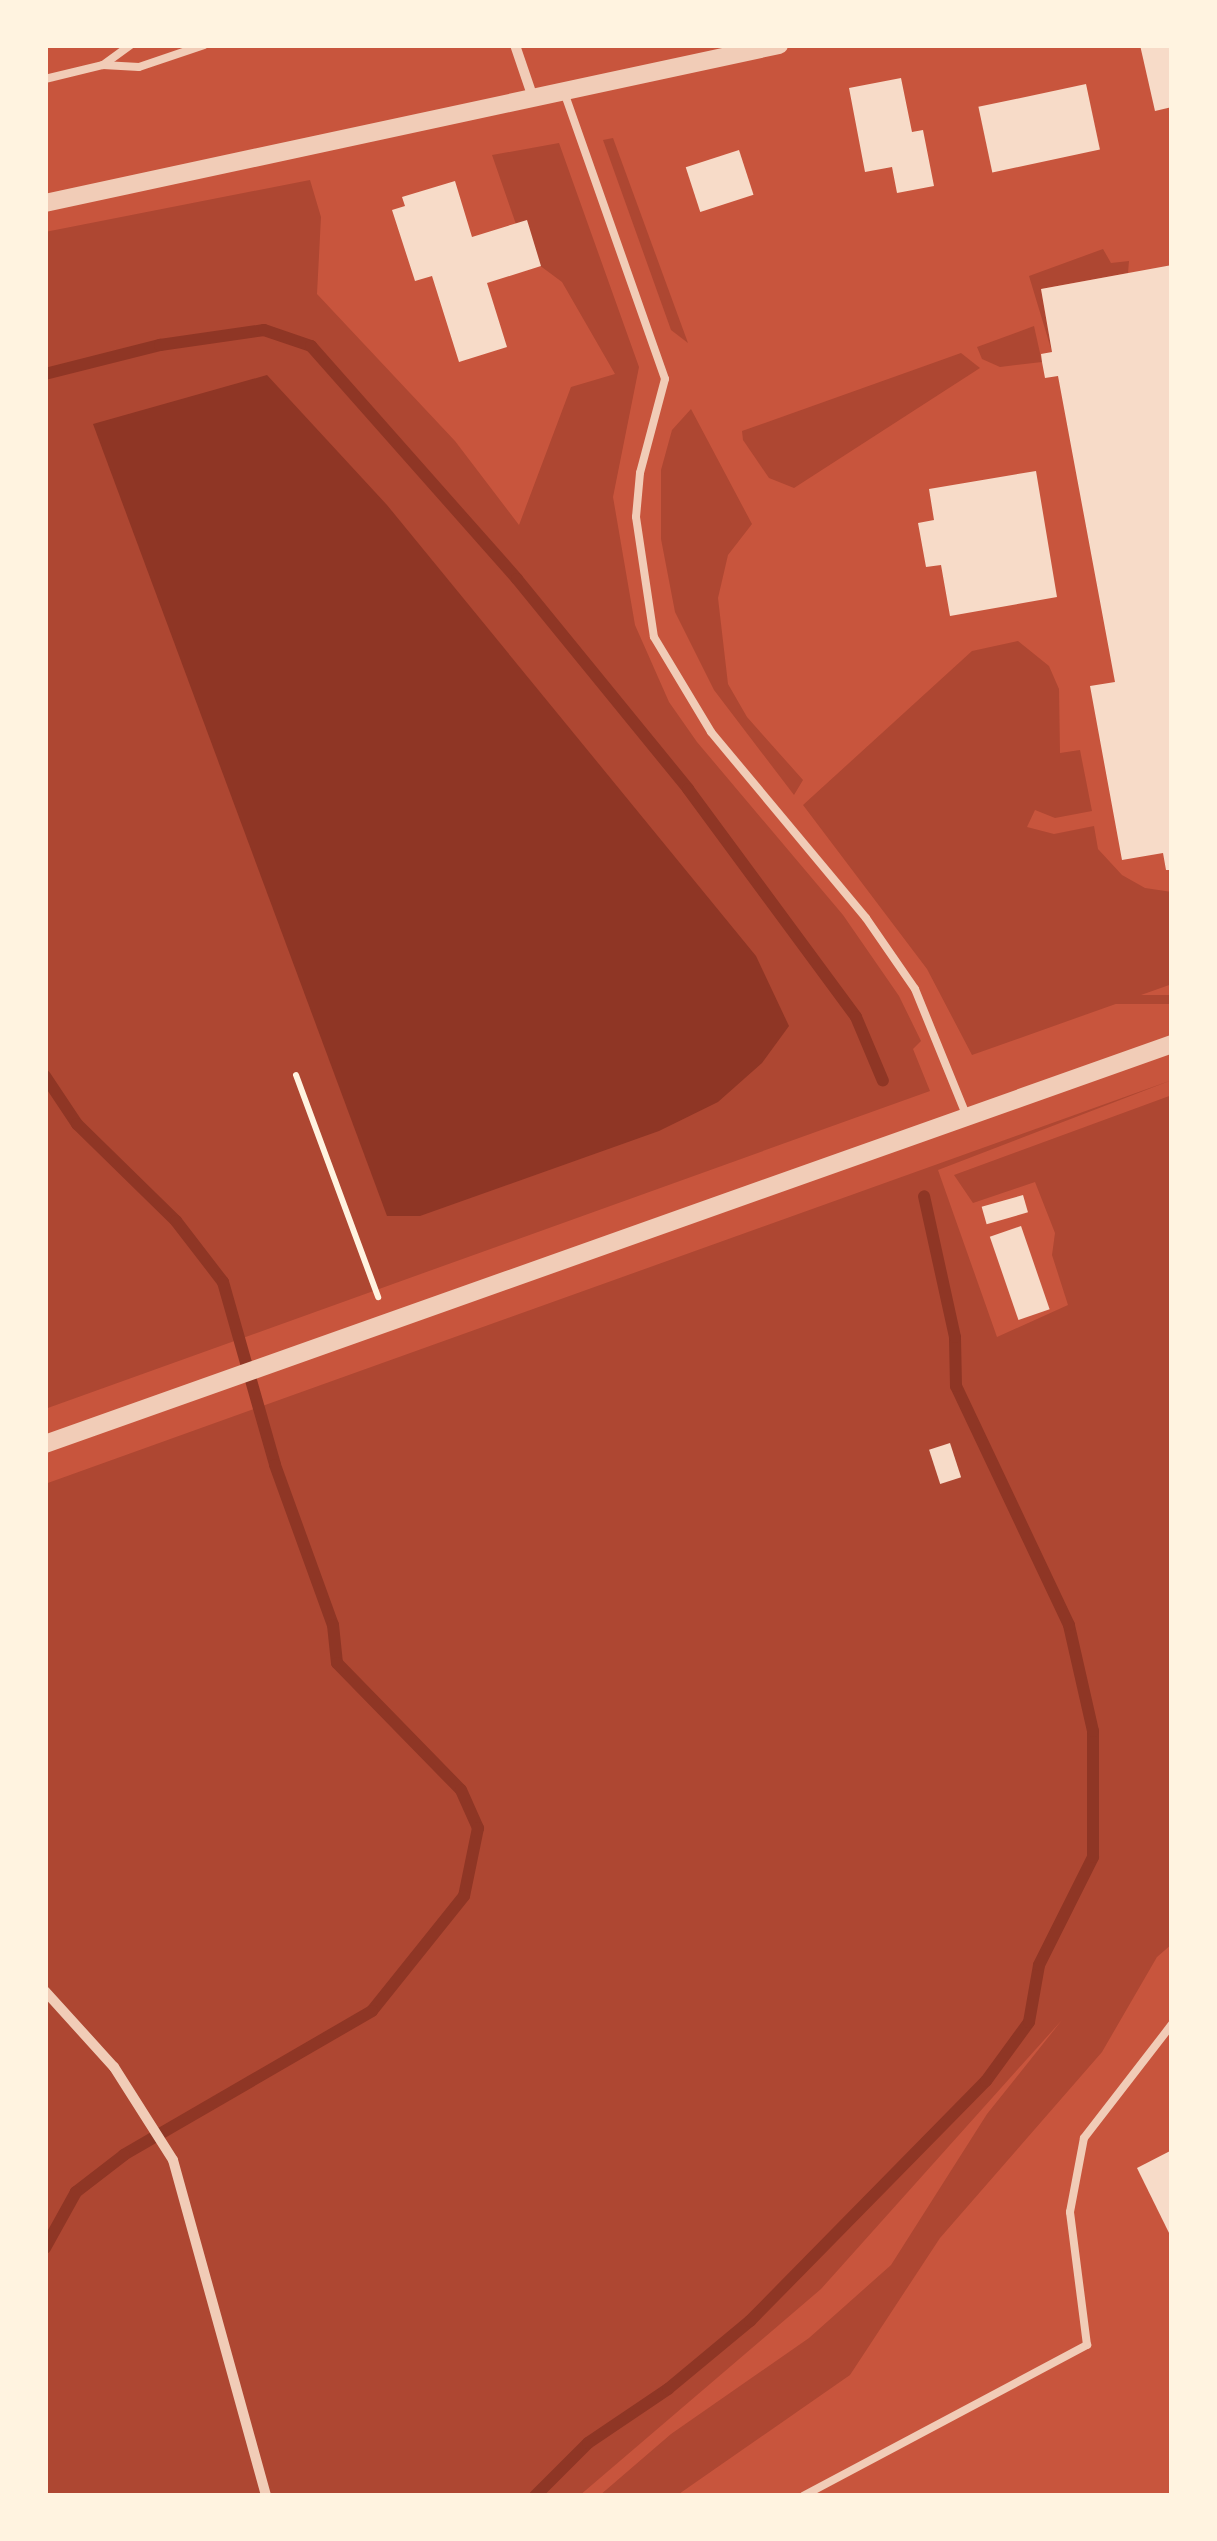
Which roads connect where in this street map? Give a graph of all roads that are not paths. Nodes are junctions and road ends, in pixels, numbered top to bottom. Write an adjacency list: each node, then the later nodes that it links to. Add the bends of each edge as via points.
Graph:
1 (131, 45): 5 (lane)
2 (204, 45): 5 (lane, via 139,67)
3 (515, 45): 8 (street)
4 (779, 45): 7 (street)
5 (103, 65): 6 (lane)
6 (45, 79)
7 (563, 91): 8 (street); 11 (lane, via 665,379 640,473 636,517 654,637 711,732 866,918 915,988)
8 (533, 98): 9 (street)
9 (45, 202)
10 (1172, 1044): 11 (street)
11 (967, 1117): 12 (street)
12 (45, 1444)
13 (45, 1992): 15 (street, via 114,2066 156,2125 190,2212)
14 (1172, 2024): 16 (lane, via 1084,2138 1070,2212 1086,2345)
15 (266, 2496)
16 (803, 2496)

